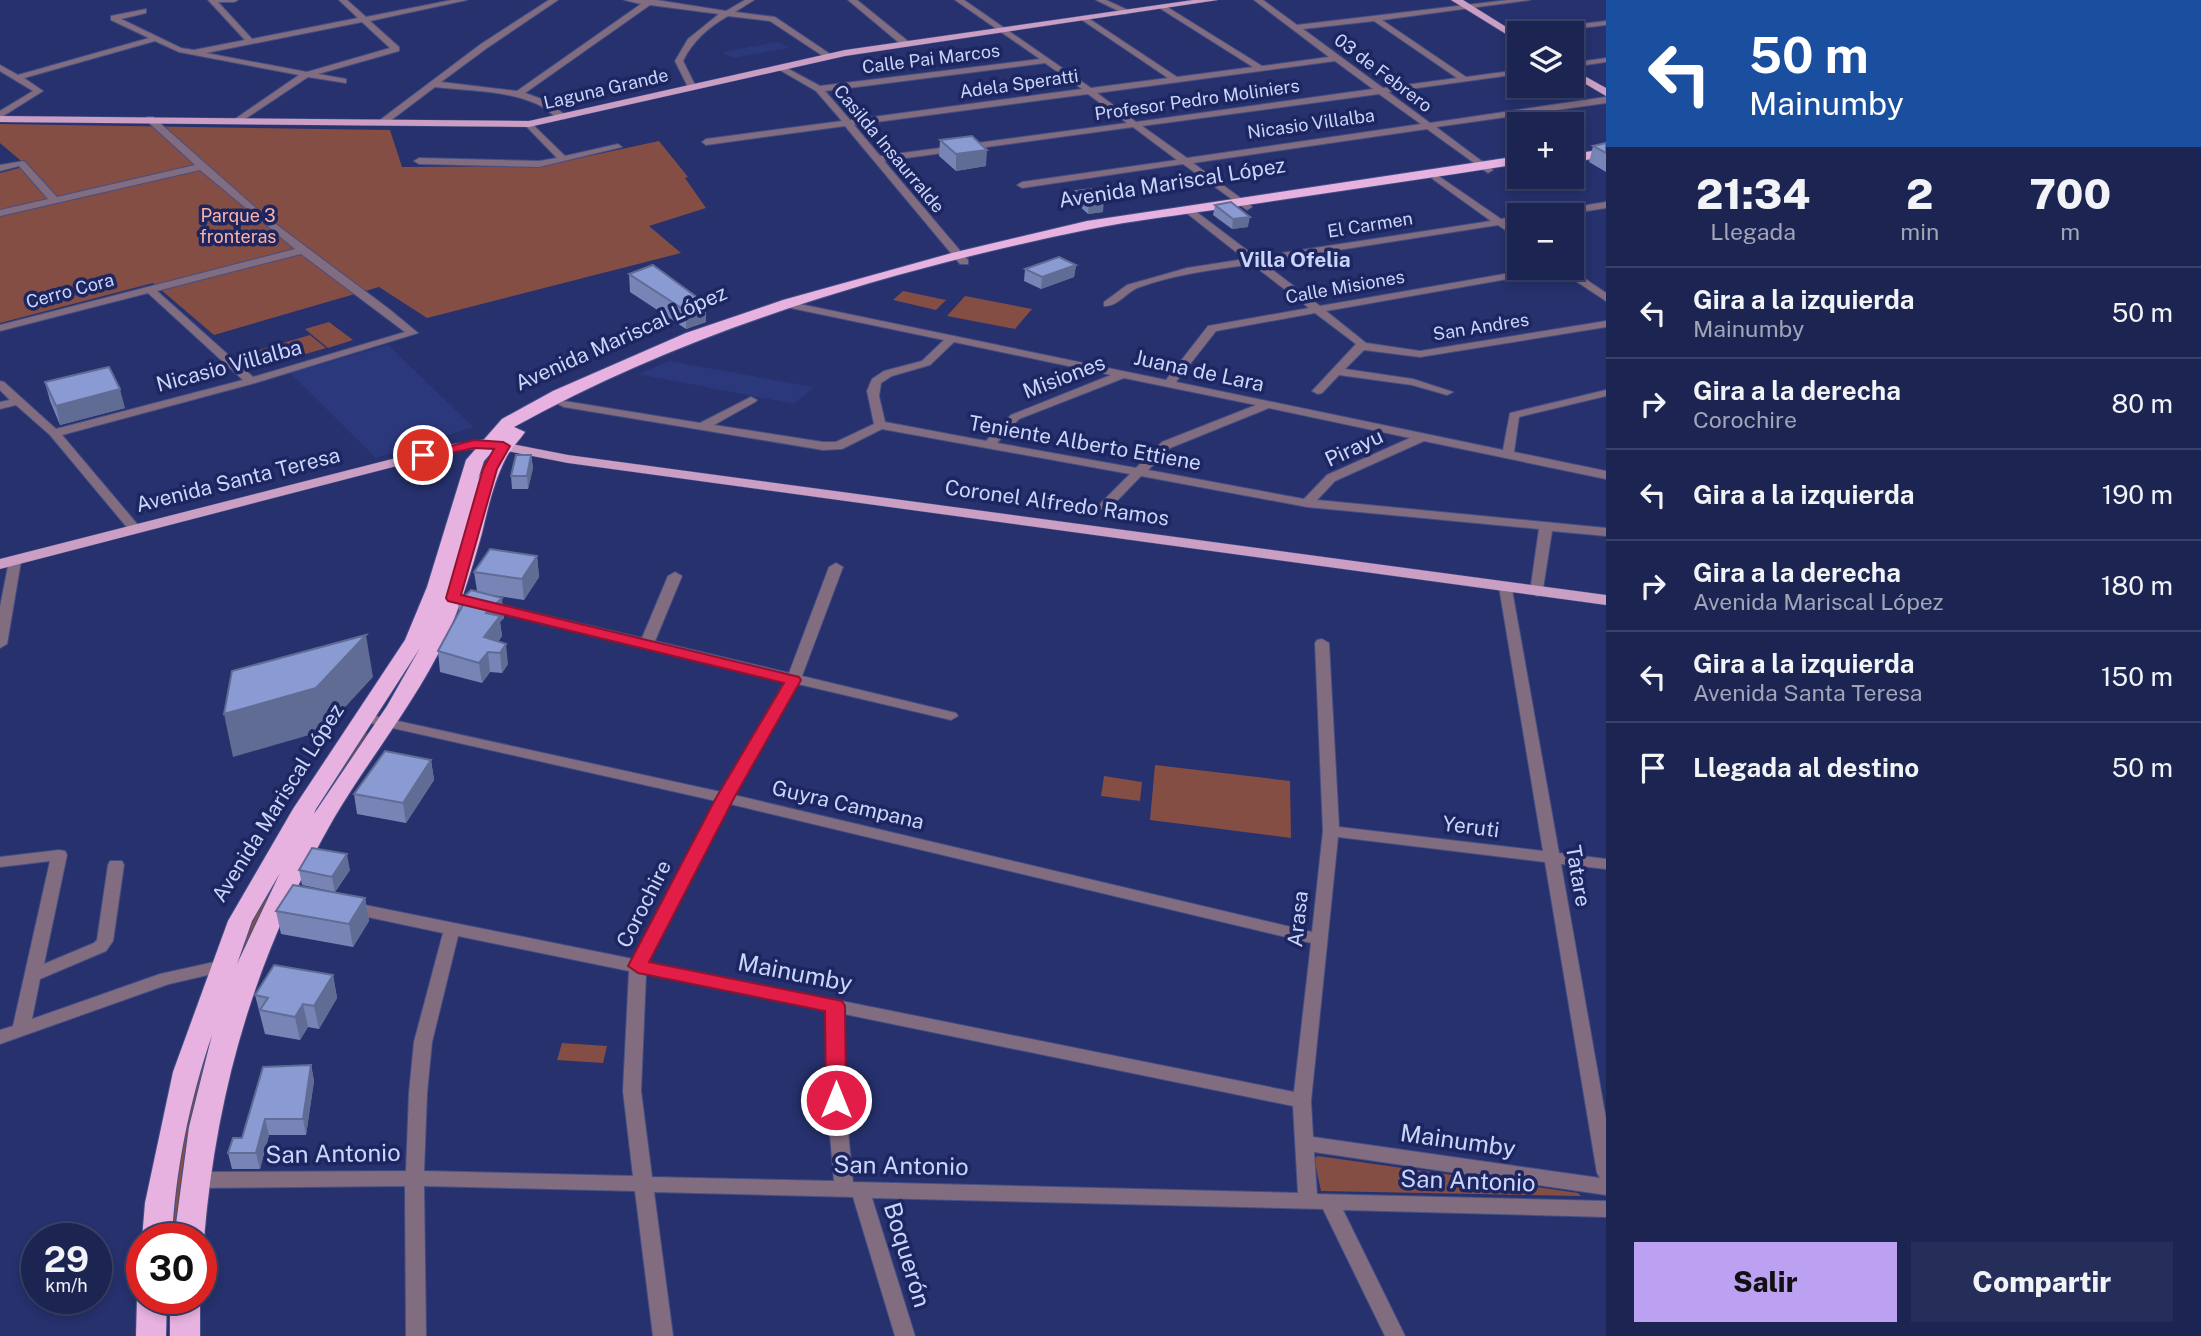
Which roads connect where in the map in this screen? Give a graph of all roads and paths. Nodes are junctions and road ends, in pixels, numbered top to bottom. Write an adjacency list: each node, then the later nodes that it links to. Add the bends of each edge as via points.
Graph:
1 (213, 0): 2 (street); 30 (street)
2 (234, 0)
3 (343, 0): 21 (street)
4 (463, 0): 21 (street)
5 (554, 0): 48 (street)
6 (628, 0): 15 (street)
7 (750, 0): 19 (street)
8 (852, 0): 31 (street)
9 (959, 0): 28 (street)
10 (1100, 0): 20 (street)
11 (1213, 0): 16 (main road, Laguna Grande)
12 (1258, 0): 26 (street, 03 de Febrero)
13 (1456, 0): 17 (main road)
14 (1526, 0): 17 (street)
15 (650, 1): 19 (street); 54 (street)
16 (1164, 7): 20 (main road, Laguna Grande); 40 (street)
17 (1468, 7): 23 (street); 27 (main road)
18 (143, 11): 29 (street, via 114,18)
19 (731, 11): 33 (street, via 783,23); 49 (street, via 695,36 683,51 679,61)
20 (1128, 12): 22 (main road, Laguna Grande)
21 (365, 19): 30 (street); 42 (street, via 396,49)
22 (1085, 19): 28 (main road, Laguna Grande); 44 (street)
23 (1376, 19): 26 (street); 45 (street)
24 (1606, 23): 25 (street)
25 (1584, 26)
26 (1296, 28): 34 (street, 03 de Febrero)
27 (1507, 29)
28 (1004, 30): 31 (main road, Laguna Grande); 35 (street)
29 (155, 39): 32 (street); 43 (street)
30 (250, 41): 32 (street)
31 (906, 44): 33 (main road, Laguna Grande)
32 (193, 53): 42 (street)
33 (829, 56): 38 (main road, Laguna Grande)
34 (1337, 58): 40 (street, Adela Speratti); 52 (street, 03 de Febrero)
35 (1047, 60): 50 (street, Calle Pai Marcos); 51 (street)
36 (1606, 60): 37 (street)
37 (1584, 63)
38 (781, 66): 49 (main road, Laguna Grande); 50 (street, Casilda Insaurralde)
39 (0, 67): 43 (street)
40 (1260, 68): 44 (street, Adela Speratti)
41 (1507, 74): 45 (street, Profesor Pedro Moliniers)
42 (305, 75): 47 (street); 59 (street)
43 (19, 77): 56 (street, via 39,91)
44 (1175, 79): 51 (street, Adela Speratti)
45 (1464, 79): 52 (street, Profesor Pedro Moliniers)
46 (1584, 79): 53 (main road)
47 (343, 82)
48 (435, 84): 54 (street); 60 (street)
49 (692, 87): 57 (main road, Laguna Grande)
50 (819, 89): 61 (street, Casilda Insaurralde)
51 (1088, 90): 61 (street, Adela Speratti); 63 (street)
52 (1381, 91): 63 (street, Profesor Pedro Moliniers); 64 (street, 03 de Febrero)
53 (1606, 93)
54 (519, 94): 57 (street, via 544,103)
55 (1606, 100): 64 (street, Nicasio Villalba)
56 (0, 117): 58 (main road, Laguna Grande)
57 (562, 117): 62 (main road, Laguna Grande)
58 (150, 119): 59 (main road, Laguna Grande); 76 (street)
59 (239, 119): 60 (main road, Laguna Grande)
60 (383, 122): 62 (main road, Laguna Grande)
61 (848, 123): 65 (street, Adela Speratti); 72 (street, Casilda Insaurralde)
62 (529, 124): 71 (street)
63 (1135, 125): 72 (street, Profesor Pedro Moliniers); 73 (street)
64 (1427, 125): 73 (street, Nicasio Villalba); 79 (street, 03 de Febrero)
65 (706, 142)
66 (1606, 146): 68 (highway)
67 (618, 147): 71 (street)
68 (1584, 150)
69 (1606, 153): 70 (highway)
70 (1584, 156)
71 (563, 159): 74 (street, via 539,164)
72 (880, 159): 92 (street, Casilda Insaurralde)
73 (1181, 160): 81 (street, Nicasio Villalba); 83 (street)
74 (419, 161)
75 (1507, 163): 79 (highway, Avenida Mariscal López)
76 (199, 167): 82 (street); 91 (street)
77 (1507, 167): 79 (highway, Avenida Mariscal López)
78 (0, 168): 82 (street, via 21,163)
79 (1484, 168): 80 (highway, Avenida Mariscal López); 83 (highway, Avenida Mariscal López)
80 (1437, 178): 83 (highway, Avenida Mariscal López); 89 (street)
81 (1022, 185)
82 (54, 200): 87 (street)
83 (1243, 204): 86 (highway, Avenida Mariscal López)
84 (1603, 208): 85 (street)
85 (1584, 210)
86 (1191, 212): 92 (highway, Avenida Mariscal López); 93 (street)
87 (0, 214)
88 (1507, 221): 89 (street, El Carmen)
89 (1500, 222): 90 (street); 93 (street, El Carmen)
90 (1507, 227)
91 (303, 250): 96 (street, Cerro Cora); 107 (street, Nicasio Villalba, via 370,296 413,333)
92 (960, 259): 99 (highway, Avenida Mariscal López)
93 (1257, 260): 98 (street, El Carmen, via 1186,271 1131,287); 100 (street)
94 (1507, 276): 100 (street, Calle Misiones)
95 (1580, 280): 97 (street)
96 (149, 289): 102 (street, Cerro Cora); 107 (street)
97 (1606, 298)
98 (1108, 304)
99 (793, 306): 103 (street, Juana de Lara); 115 (highway, Avenida Mariscal López, via 703,340); 122 (highway, Avenida Mariscal López, via 692,336 559,395 520,414)
100 (1319, 309): 104 (street); 109 (street, Calle Misiones, via 1212,328)
101 (1606, 324): 104 (street, San Andres, via 1432,353)
102 (0, 328)
103 (950, 340): 106 (street, Juana de Lara); 118 (street, via 935,358 876,382 873,389)
104 (1361, 346): 105 (street)
105 (1339, 372): 110 (street); 111 (street, via 1413,382)
106 (1124, 375): 109 (street, Juana de Lara); 123 (street, Misiones, via 1015,417)
107 (251, 381): 120 (street, Nicasio Villalba)
108 (0, 384): 114 (street)
109 (1169, 384): 116 (street, Juana de Lara)
110 (1318, 391)
111 (1447, 392)
112 (1606, 393): 124 (street, via 1514,415)
113 (751, 400): 119 (street)
114 (18, 401): 117 (street); 120 (street)
115 (564, 404): 119 (street); 122 (highway, Avenida Mariscal López)
116 (1268, 405): 121 (street, Juana de Lara); 125 (street, via 1166,444)
117 (0, 406)
118 (880, 425): 119 (street, via 831,447); 123 (street, Teniente Alberto Ettiene)
119 (701, 427)
120 (54, 433): 130 (street)
121 (1424, 436): 124 (street, Juana de Lara); 127 (street, Pirayu, via 1331,478)
122 (495, 444): 130 (main road, Avenida Santa Teresa, via 447,449); 135 (main road, Coronel Alfredo Ramos, via 568,459); 137 (highway, Avenida Mariscal López); 144 (highway, Avenida Mariscal López, via 472,469 428,614)
123 (988, 445): 125 (street, Teniente Alberto Ettiene)
124 (1508, 453): 126 (street, Juana de Lara)
125 (1140, 473): 127 (street, Teniente Alberto Ettiene); 128 (street)
126 (1606, 475)
127 (1307, 503): 129 (street, Teniente Alberto Ettiene)
128 (1105, 506)
129 (1546, 525): 131 (street, Teniente Alberto Ettiene); 136 (street)
130 (134, 528): 132 (main road, Avenida Santa Teresa)
131 (1606, 531)
132 (8, 563): 140 (street)
133 (836, 567): 142 (street, Corochire)
134 (675, 576): 141 (street)
135 (1506, 587): 136 (main road, Coronel Alfredo Ramos); 147 (street, Tatare)
136 (1537, 592): 138 (main road, Coronel Alfredo Ramos)
137 (453, 598): 141 (street); 144 (highway, Avenida Mariscal López, via 434,642)
138 (1606, 600)
139 (1322, 643): 146 (street, Arasa)
140 (0, 644)
141 (647, 644): 142 (street)
142 (793, 680): 143 (street); 145 (street, Corochire)
143 (951, 716)
144 (376, 720): 145 (street, Guyra Campana); 151 (highway, Avenida Mariscal López); 158 (highway, Avenida Mariscal López, via 304,808 256,890)
145 (725, 798): 155 (street, Guyra Campana); 157 (street, Corochire)
146 (1331, 831): 147 (street, Yeruti); 155 (street, Arasa)
147 (1552, 857): 149 (street, Yeruti); 165 (street, Tatare)
148 (0, 862): 159 (street, via 59,855)
149 (1606, 864)
150 (116, 865): 159 (street, via 105,941)
151 (279, 894): 152 (street); 156 (highway, Avenida Mariscal López)
152 (306, 900)
153 (332, 905): 154 (street, Mainumby)
154 (452, 929): 157 (street, Mainumby); 166 (street, via 421,1059)
155 (1318, 939): 163 (street, Arasa)
156 (249, 961): 158 (street); 167 (highway, Avenida Mariscal López, via 218,1055)
157 (638, 966): 160 (street, Mainumby); 168 (street, Corochire, via 632,1091)
158 (221, 967): 161 (street, via 166,978); 174 (highway, Avenida Mariscal López, via 186,1072)
159 (32, 976): 161 (street)
160 (835, 1006): 163 (street, Mainumby); 170 (street, Boquerón, via 836,1100)
161 (21, 1029): 162 (street)
162 (0, 1037)
163 (1302, 1101): 164 (street, Arasa)
164 (1304, 1143): 169 (street, Mainumby); 171 (street, Arasa)
165 (1606, 1173)
166 (417, 1178): 167 (street, San Antonio); 168 (street, San Antonio); 180 (street)
167 (194, 1180): 175 (highway, Avenida Mariscal López)
168 (643, 1186): 170 (street, San Antonio); 181 (street, Corochire)
169 (1606, 1187)
170 (852, 1190): 171 (street, San Antonio); 182 (street, Boquerón)
171 (1308, 1200): 172 (street, San Antonio)
172 (1329, 1201): 173 (street, San Antonio); 183 (street)
173 (1606, 1209)
174 (158, 1223)
175 (190, 1223)
176 (152, 1314): 178 (highway)
177 (185, 1314): 179 (highway)
178 (151, 1336)
179 (185, 1336)
180 (416, 1336)
181 (663, 1336)
182 (905, 1336)
183 (1395, 1336)

